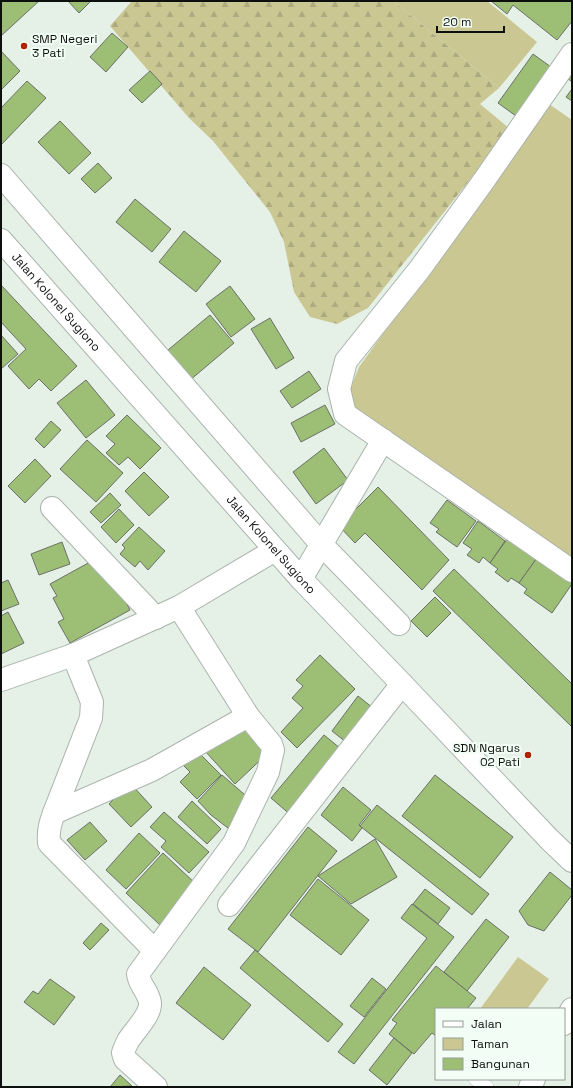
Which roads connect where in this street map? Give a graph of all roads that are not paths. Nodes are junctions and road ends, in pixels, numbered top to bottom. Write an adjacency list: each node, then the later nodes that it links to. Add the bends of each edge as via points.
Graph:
1 (572, 54): 4 (street, via 419,270 346,361 339,389 346,414)
2 (1, 175): 6 (street)
3 (1, 240): 7 (street, Jalan Kolonel Sugiono)
4 (383, 440): 6 (street); 8 (street)
5 (52, 508): 11 (street)
6 (321, 544): 9 (street); 12 (street)
7 (275, 550): 9 (street, Jalan Kolonel Sugiono); 10 (street)
8 (572, 571)
9 (301, 579): 15 (street, Jalan Kolonel Sugiono)
10 (179, 607): 11 (street); 16 (street)
11 (156, 618): 13 (street)
12 (399, 624)
13 (73, 655): 14 (street); 17 (street, via 92,702 91,718)
14 (1, 680)
15 (402, 684): 18 (street, Jalan Kolonel Sugiono); 21 (street)
16 (248, 716): 17 (street, via 152,770); 22 (street, via 271,744 268,772 234,843)
17 (54, 813): 22 (street, via 49,825 49,843)
18 (550, 840): 19 (street); 20 (street, Jalan Kolonel Sugiono)
19 (572, 846)
20 (572, 861)
21 (229, 905)
22 (155, 951): 26 (street, via 138,974 139,982 150,1004 148,1013 127,1042 123,1053 125,1059)
23 (572, 1009): 24 (street)
24 (565, 1022)
25 (476, 1080): 27 (lane)
26 (156, 1087)
27 (487, 1087)

